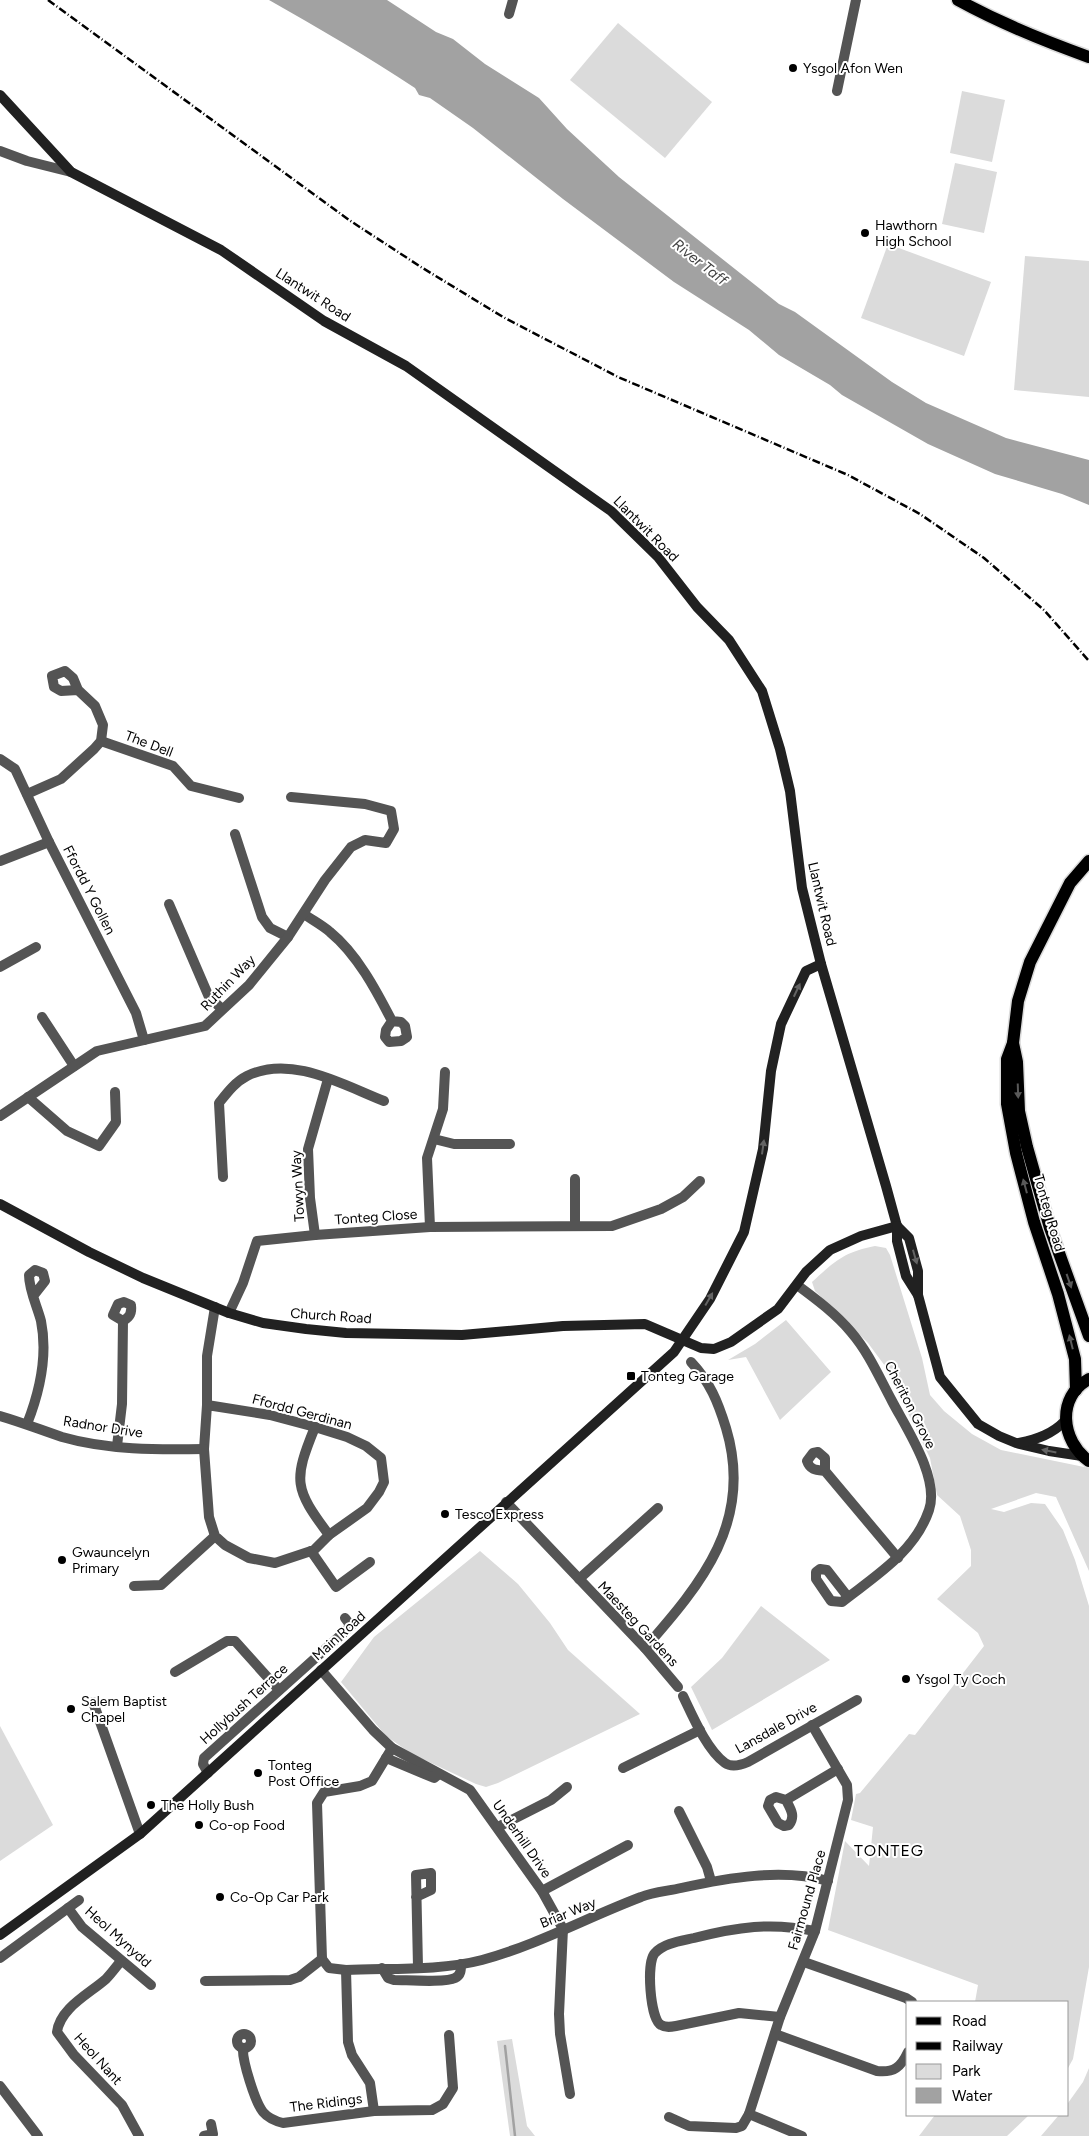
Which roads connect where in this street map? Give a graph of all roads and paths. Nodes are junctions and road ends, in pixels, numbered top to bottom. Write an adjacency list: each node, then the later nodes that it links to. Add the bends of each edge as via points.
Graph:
1 (512, 0): 4 (street)
2 (856, 0): 6 (street)
3 (958, 0): 5 (main road, via 1051,44)
4 (509, 14)
5 (1089, 57)
6 (837, 91)
7 (0, 96): 9 (main road, Llantwit Road)
8 (0, 151): 9 (street)
9 (71, 172): 24 (main road, Llantwit Road, via 220,250 324,321 406,366 611,511 658,557 729,640 762,691 790,791 802,888)
10 (78, 690): 11 (street, via 96,706 103,725)
11 (100, 741): 13 (street, via 61,779); 15 (street, The Dell, via 173,766 191,786)
12 (0, 759): 13 (street, Ffordd Y Gollen, via 15,770)
13 (27, 794): 17 (street, Ffordd Y Gollen)
14 (291, 797): 21 (street, Ruthin Way, via 365,804 391,811 394,829 386,843 365,840 351,847)
15 (240, 798)
16 (235, 834): 22 (street, via 262,917 270,928)
17 (48, 842): 18 (street); 29 (street, Ffordd Y Gollen, via 136,1013)
18 (0, 861)
19 (1089, 861): 30 (main road, Tonteg Road, via 1070,883 1030,962 1018,1001)
20 (169, 904): 26 (street, via 209,997)
21 (304, 914): 22 (street, Ruthin Way); 28 (street, via 344,946)
22 (288, 937): 26 (street, Ruthin Way, via 249,985)
23 (36, 947): 25 (street)
24 (821, 964): 45 (main road, Llantwit Road); 54 (main road, Main Road, one-way to 24, via 710,1299 744,1232 763,1148 770,1071 781,1024 806,971)
25 (0, 967)
26 (222, 1009): 29 (street, Ruthin Way, via 205,1026)
27 (42, 1017): 31 (street)
28 (392, 1021)
29 (144, 1040): 31 (street, Ruthin Way, via 97,1051)
30 (1013, 1042): 53 (main road, Tonteg Road, one-way to 53, via 1019,1110 1028,1147 1050,1228); 57 (main road, Tonteg Road, one-way to 30, via 1075,1359 1016,1153 1009,1114 1007,1059)
31 (74, 1066): 35 (street, Ruthin Way)
32 (445, 1072): 38 (street, via 443,1109)
33 (328, 1079): 36 (street); 40 (street, via 297,1069 280,1069 246,1076 233,1086 219,1103); 47 (street, Towyn Way, via 308,1149)
34 (115, 1092): 35 (street, via 116,1122 99,1146 68,1131)
35 (28, 1097): 37 (street, Ruthin Way)
36 (384, 1101)
37 (2, 1111)
38 (434, 1139): 39 (street, via 454,1144); 46 (street, via 428,1158)
39 (510, 1144)
40 (223, 1177)
41 (575, 1179): 44 (street)
42 (700, 1181): 44 (street, Tonteg Close, via 683,1197 661,1209 612,1226)
43 (0, 1204): 50 (main road, Church Road, via 143,1278)
44 (575, 1225): 46 (street, Tonteg Close)
45 (896, 1226): 48 (main road, via 861,1236 830,1250); 63 (main road, via 909,1238 918,1271 918,1295 940,1377 978,1424)
46 (430, 1227): 47 (street, Tonteg Close)
47 (315, 1235): 51 (street, Tonteg Close, via 257,1241)
48 (797, 1285): 54 (main road, via 778,1309 731,1342 714,1349 701,1348); 73 (street, Cheriton Grove, via 842,1322 866,1352 920,1453 930,1486 930,1508 916,1535)
49 (34, 1295): 61 (street, via 43,1330 43,1376)
50 (215, 1307): 51 (main road, Church Road); 58 (street, via 207,1356)
51 (229, 1313): 54 (main road, Church Road, via 263,1323 346,1332 462,1335 563,1326 645,1324)
52 (123, 1321): 64 (street)
53 (1089, 1336)
54 (682, 1340): 68 (main road, Main Road, via 674,1352)
55 (691, 1362): 79 (street, via 710,1386 728,1436 733,1462 731,1512 705,1572)
56 (1089, 1379): 57 (main road)
57 (1076, 1390): 60 (main road, via 1066,1410)
58 (207, 1405): 62 (street, Ffordd Gerdinan, via 270,1415); 65 (street)
59 (0, 1416): 61 (street, Radnor Drive)
60 (1065, 1421): 63 (main road, via 1040,1438); 66 (main road, via 1070,1440)
61 (27, 1424): 64 (street, Radnor Drive, via 63,1437)
62 (315, 1427): 70 (street, via 300,1462 299,1486); 70 (street, Ffordd Gerdinan, via 366,1446 380,1458 384,1482 367,1508)
63 (1016, 1444): 66 (main road, one-way to 63)
64 (118, 1446): 65 (street, Radnor Drive)
65 (204, 1449): 71 (street, via 209,1517)
66 (1085, 1458)
67 (825, 1471): 73 (street)
68 (506, 1502): 75 (street, Maesteg Gardens); 80 (main road, Main Road)
69 (658, 1508): 75 (street)
70 (329, 1535): 72 (street, Ffordd Gerdinan)
71 (215, 1536): 72 (street, Ffordd Gerdinan, via 249,1558 275,1563); 76 (street, via 161,1585)
72 (311, 1551): 74 (street, via 336,1587)
73 (898, 1558): 77 (street, Cheriton Grove)
74 (370, 1562)
75 (578, 1579): 79 (street, Maesteg Gardens)
76 (134, 1586)
77 (848, 1597)
78 (344, 1618): 82 (street, Hollybush Terrace, via 351,1626)
79 (645, 1648): 83 (street, Maesteg Gardens)
80 (321, 1670): 88 (street, Underhill Drive); 92 (main road, Main Road)
81 (175, 1672): 82 (street, via 227,1641 236,1641)
82 (279, 1690): 92 (street, Hollybush Terrace, via 204,1758 203,1764)
83 (680, 1692): 87 (street, Lansdale Drive)
84 (857, 1700): 86 (street, Lansdale Drive)
85 (93, 1702): 98 (street)
86 (812, 1725): 87 (street, Lansdale Drive, via 748,1762 733,1766 726,1764); 91 (street, Fairmound Place)
87 (700, 1730): 90 (street)
88 (392, 1748): 89 (street); 93 (street, Underhill Drive)
89 (386, 1758): 93 (street, via 434,1778); 110 (street, via 372,1781 324,1792 317,1803)
90 (623, 1768)
91 (838, 1769): 95 (street); 101 (street, Fairmound Place, via 849,1793)
92 (208, 1773): 98 (main road, Main Road)
93 (439, 1774): 97 (street, Underhill Drive, via 470,1790)
94 (567, 1787): 97 (street, via 551,1800)
95 (786, 1800)
96 (679, 1811): 100 (street)
97 (498, 1827): 102 (street, Underhill Drive)
98 (140, 1834): 108 (main road, Main Road)
99 (628, 1845): 102 (street)
100 (712, 1881): 101 (street, Briar Way, via 774,1876 806,1877); 106 (street, Briar Way, via 642,1896)
101 (828, 1882): 107 (street, Fairmound Place)
102 (542, 1891): 106 (street, Underhill Drive)
103 (416, 1897): 114 (street)
104 (79, 1900): 105 (street)
105 (68, 1908): 109 (street); 111 (street, Heol Mynydd, via 82,1926)
106 (563, 1929): 113 (street, Briar Way, via 482,1960); 126 (street, Underhill Drive, via 559,2021)
107 (816, 1931): 112 (street, Fairmound Place); 120 (street, via 791,1926 742,1927 675,1942 663,1946 651,1957 649,1967 654,2014 660,2025 676,2026 739,2013)
108 (0, 1935)
109 (0, 1958)
110 (322, 1959): 116 (street, Briar Way, via 329,1968); 117 (street, via 290,1980)
111 (121, 1961): 118 (street, Heol Mynydd); 132 (street, Heol Nant, via 107,1978 65,2013 58,2023 57,2032 74,2055 122,2105)
112 (804, 1962): 119 (street); 120 (street, Fairmound Place)
113 (461, 1964): 114 (street, Briar Way); 115 (street, via 456,1978 446,1980 394,1980 388,1978)
114 (418, 1967): 115 (street, Briar Way)
115 (382, 1968): 116 (street, Briar Way)
116 (346, 1970): 127 (street, The Ridings, via 348,2042 370,2084)
117 (205, 1981)
118 (151, 1985)
119 (910, 2001)
120 (780, 2017): 121 (street, Fairmound Place)
121 (775, 2034): 124 (street, via 876,2071 898,2068); 128 (street, Fairmound Place)
122 (449, 2035): 127 (street, The Ridings, via 452,2088 443,2104 432,2110)
123 (243, 2048): 127 (street, The Ridings, via 244,2063 260,2106 276,2122)
124 (906, 2056)
125 (0, 2086): 131 (street)
126 (570, 2094)
127 (374, 2111)
128 (749, 2114): 129 (street, via 742,2126 736,2128 689,2126); 134 (street)
129 (669, 2116)
130 (211, 2124): 133 (street, via 214,2134)
131 (38, 2136)
132 (139, 2136)
133 (204, 2136)
134 (802, 2136)

